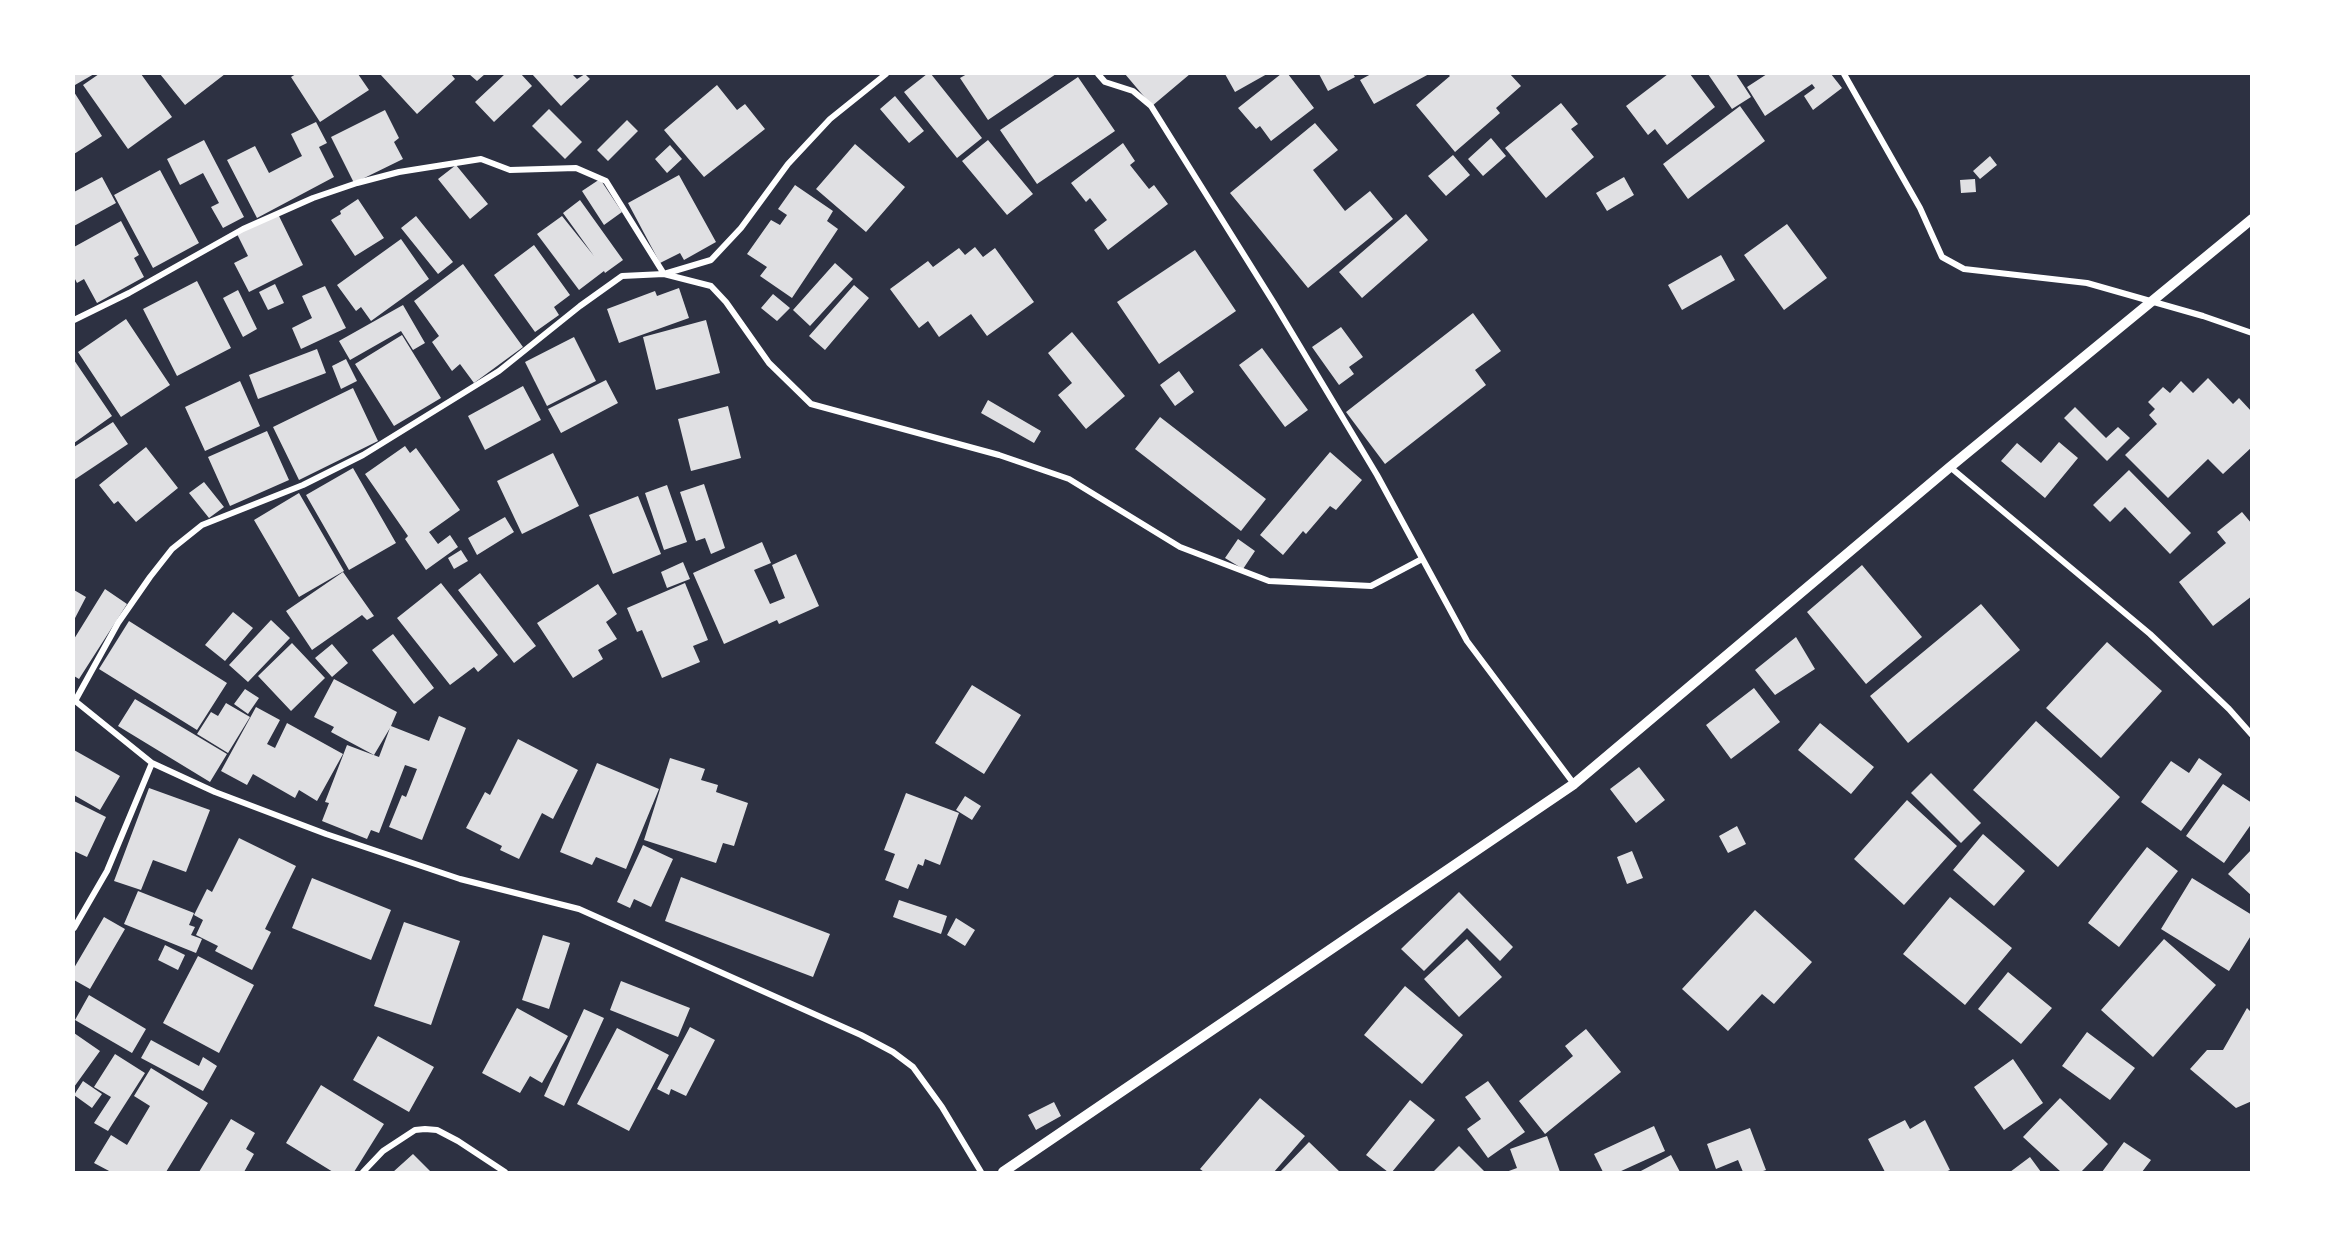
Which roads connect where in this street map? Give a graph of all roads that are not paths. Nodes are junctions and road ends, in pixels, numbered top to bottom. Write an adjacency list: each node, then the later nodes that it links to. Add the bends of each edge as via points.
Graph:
1 (886, 74): 5 (street, via 830,119 795,156 741,228 711,260)
2 (1098, 74): 10 (street, via 1105,82 1133,91 1151,106 1377,475)
3 (1844, 74): 6 (street, via 1920,208 1942,257 1964,269 2086,283)
4 (2252, 219): 6 (street)
5 (664, 274): 7 (street, via 606,181 576,168 510,170 481,159 399,172 313,198 243,229); 10 (street, via 711,286 769,363 811,404 999,455 1069,479 1180,547 1269,581 1371,586); 11 (street, via 622,276 499,371 363,455 303,485 202,525 172,549 150,577 118,623)
6 (2150, 302): 8 (street); 9 (street)
7 (74, 320)
8 (2252, 333)
9 (1950, 467): 12 (street, via 2150,634); 14 (street)
10 (1422, 559): 14 (street, via 1467,641)
11 (74, 701): 13 (street)
12 (2252, 735)
13 (152, 763): 15 (street, via 107,871); 18 (street, via 215,792 326,834 460,879 579,909 861,1035 913,1067)
14 (1574, 784): 19 (street)
15 (74, 928)
16 (363, 1173): 17 (street, via 383,1151 415,1130 425,1129 437,1130 458,1141)
17 (505, 1173)
18 (981, 1173)
19 (1003, 1173)

